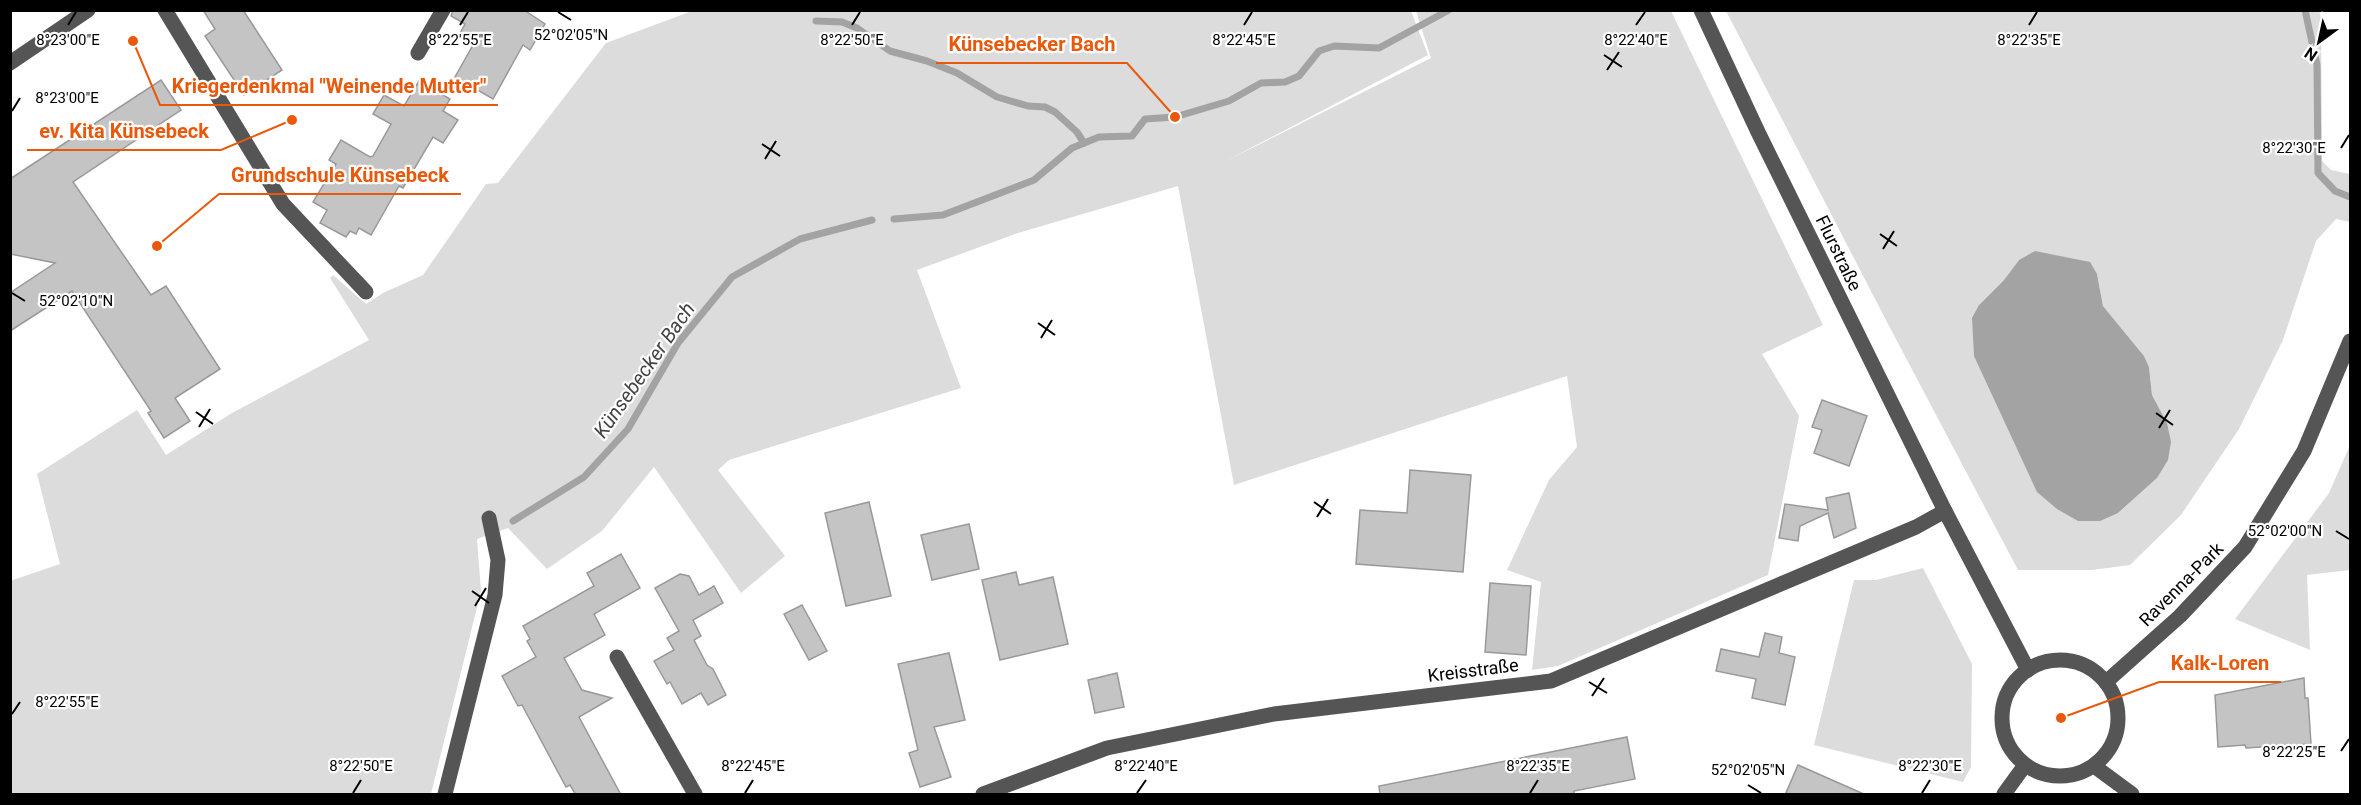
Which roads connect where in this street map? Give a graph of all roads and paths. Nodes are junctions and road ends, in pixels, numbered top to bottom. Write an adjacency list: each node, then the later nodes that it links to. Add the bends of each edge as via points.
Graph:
1 (88, 10): 6 (street)
2 (165, 10): 7 (street, via 283,204)
3 (443, 10): 5 (street)
4 (1701, 10): 9 (street, Flurstraße)
5 (418, 53)
6 (10, 63)
7 (366, 292)
8 (2350, 341): 13 (street, Ravenna-Park, via 2304,451 2245,547 2180,616)
9 (1945, 511): 12 (street, Flurstraße); 18 (street, Kreisstraße, via 1916,527 1551,681 1274,714 1107,748)
10 (489, 518): 16 (street, via 498,560 495,595)
11 (617, 657): 17 (street)
12 (2028, 670): 13 (street, via 2061,660 2093,670); 14 (street, via 2014,683 2005,700 2002,719 2005,738)
13 (2106, 682): 15 (street, via 2115,698 2116,735 2108,753)
14 (2025, 765): 15 (street, via 2044,775 2062,777); 19 (street)
15 (2094, 766): 20 (street)
16 (445, 795)
17 (695, 795)
18 (983, 795)
19 (2004, 795)
20 (2132, 795)

